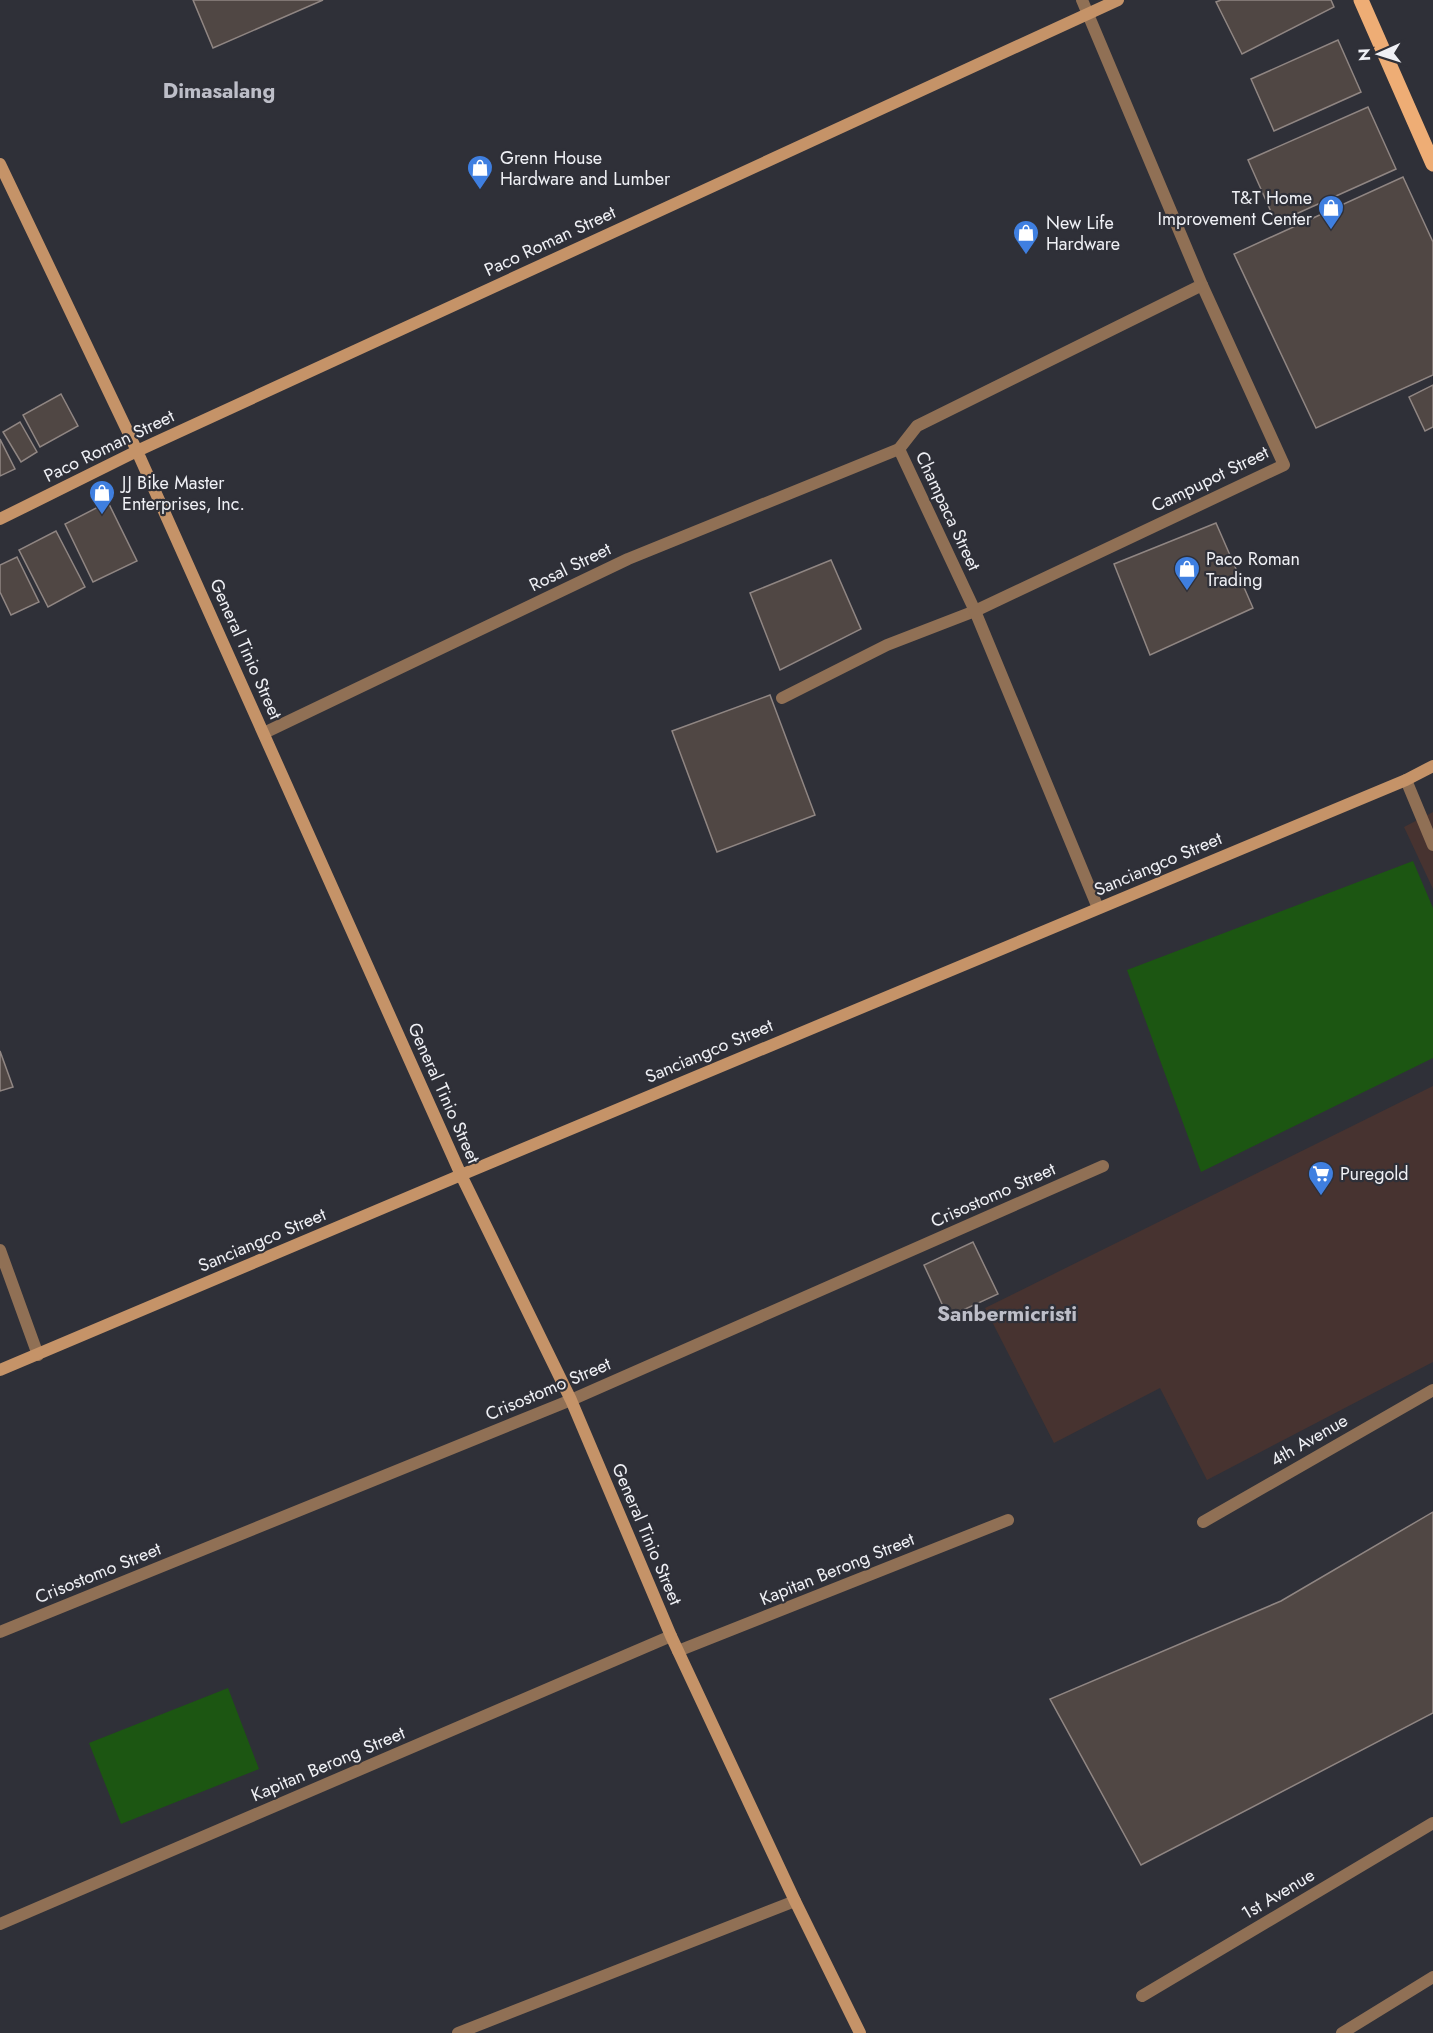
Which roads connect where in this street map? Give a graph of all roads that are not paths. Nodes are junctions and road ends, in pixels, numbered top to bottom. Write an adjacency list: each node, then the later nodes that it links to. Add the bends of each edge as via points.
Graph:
1 (1082, 0): 4 (street)
2 (1118, 0): 4 (street, Paco Roman Street)
3 (1361, 0): 6 (main road)
4 (1088, 13): 7 (street); 9 (street, Paco Roman Street)
5 (0, 164): 9 (street, General Tinio Street)
6 (1433, 164)
7 (1202, 285): 8 (street, Champaca Street, via 917,426); 11 (street, Campupot Street, via 1284,465)
8 (899, 449): 11 (street, Champaca Street); 13 (street, Rosal Street, via 628,559)
9 (137, 451): 10 (street, Paco Roman Street); 13 (street, General Tinio Street)
10 (0, 519)
11 (975, 611): 12 (street, via 887,645); 17 (street, Champaca Street)
12 (782, 698)
13 (264, 733): 19 (street, General Tinio Street)
14 (1433, 766): 15 (street, Sanciangco Street)
15 (1406, 780): 16 (street); 17 (street, Sanciangco Street)
16 (1433, 845)
17 (1098, 908): 19 (street, Sanciangco Street)
18 (1103, 1166): 24 (street, Crisostomo Street)
19 (461, 1175): 21 (street, Sanciangco Street); 24 (street, General Tinio Street)
20 (0, 1250): 21 (street)
21 (38, 1355): 22 (street, Sanciangco Street)
22 (0, 1370)
23 (1433, 1390): 26 (street, 4th Avenue)
24 (571, 1400): 27 (street, Crisostomo Street); 28 (street, General Tinio Street)
25 (1008, 1520): 29 (street, Kapitan Berong Street)
26 (1203, 1522)
27 (0, 1632)
28 (671, 1636): 29 (street, General Tinio Street); 32 (street, Kapitan Berong Street)
29 (678, 1651): 31 (street, General Tinio Street)
30 (1433, 1823): 34 (street, 1st Avenue)
31 (795, 1902): 35 (street); 36 (street, General Tinio Street)
32 (0, 1924)
33 (1433, 1977): 37 (street)
34 (1142, 1996)
35 (458, 2033)
36 (860, 2033)
37 (1342, 2033)

